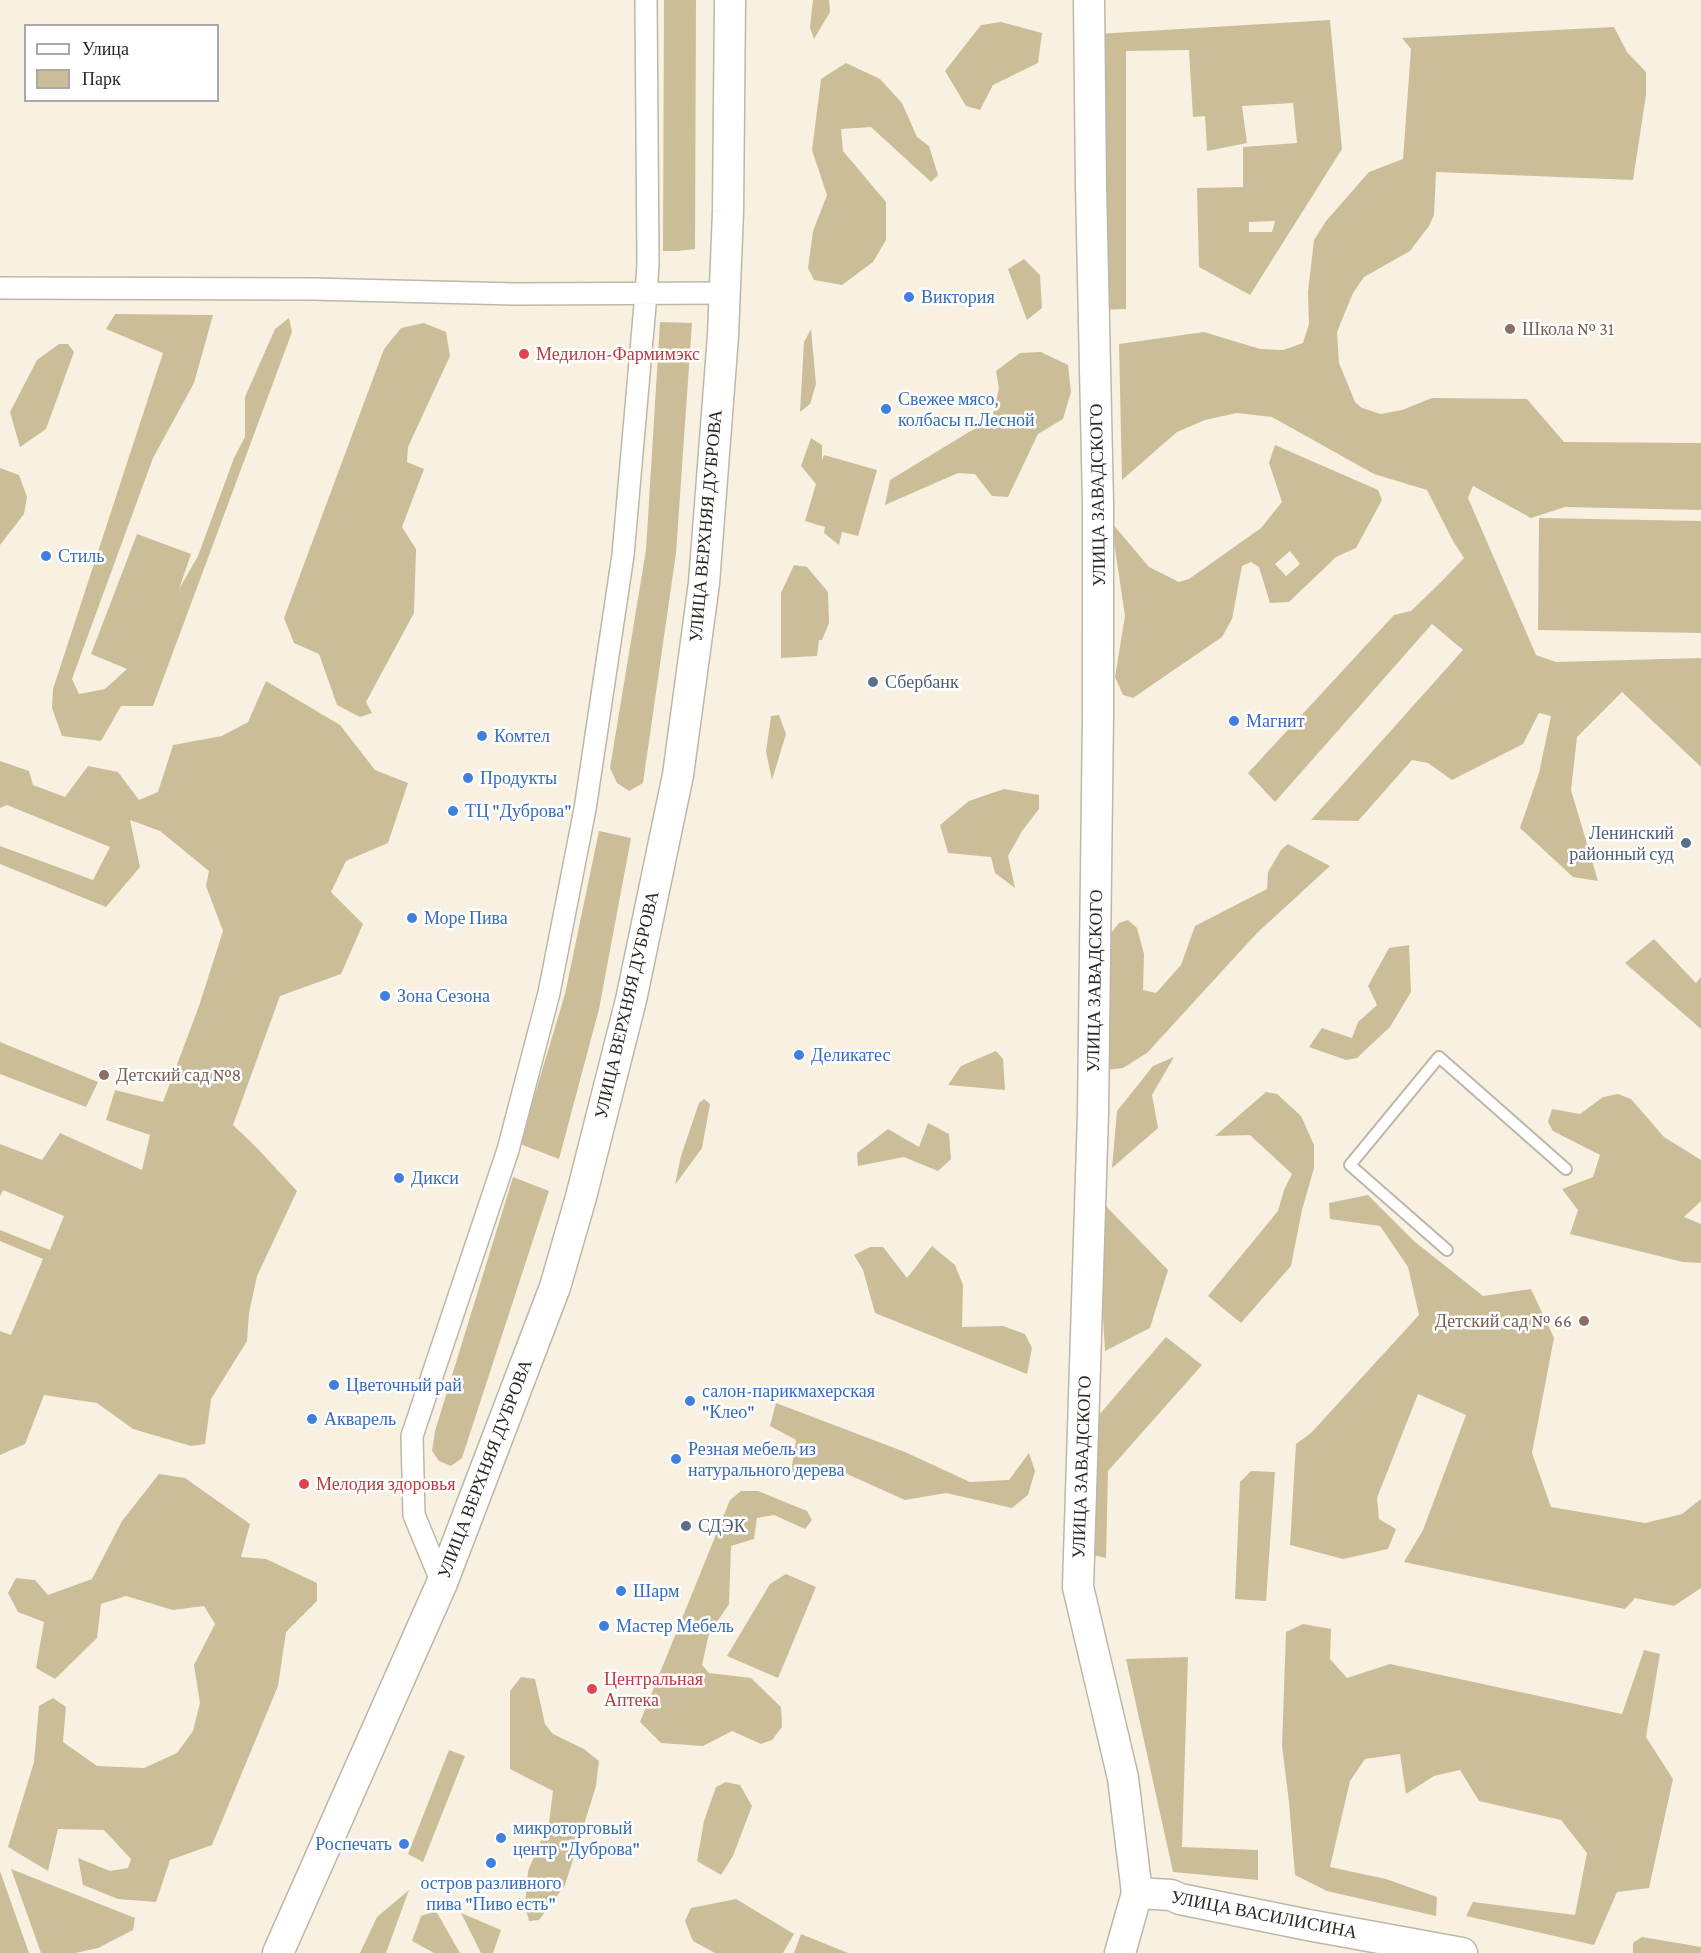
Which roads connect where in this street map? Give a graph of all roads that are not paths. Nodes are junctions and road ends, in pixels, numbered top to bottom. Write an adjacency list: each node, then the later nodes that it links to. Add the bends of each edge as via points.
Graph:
1 (646, 0): 6 (street)
2 (730, 0): 5 (street, УЛИЦА ВЕРХНЯЯ ДУБРОВА)
3 (1089, 0): 10 (street, УЛИЦА ЗАВАДСКОГО, via 1098,714 1093,1102 1078,1587 1123,1778)
4 (0, 288): 6 (street)
5 (725, 293): 6 (street); 9 (street, УЛИЦА ВЕРХНЯЯ ДУБРОВА, via 704,583 678,774 631,1000 555,1287)
6 (646, 294): 9 (street, via 623,555 585,809 549,993 508,1150 412,1436 414,1515)
7 (1566, 1169): 8 (lane, via 1439,1057 1350,1165)
8 (1446, 1250)
9 (442, 1583): 11 (street, УЛИЦА ВЕРХНЯЯ ДУБРОВА)
10 (1137, 1893): 12 (street, УЛИЦА ЗАВАДСКОГО); 13 (street, УЛИЦА ВАСИЛИСИНА, via 1171,1895)
11 (278, 1953)
12 (1121, 1953)
13 (1462, 1953)

